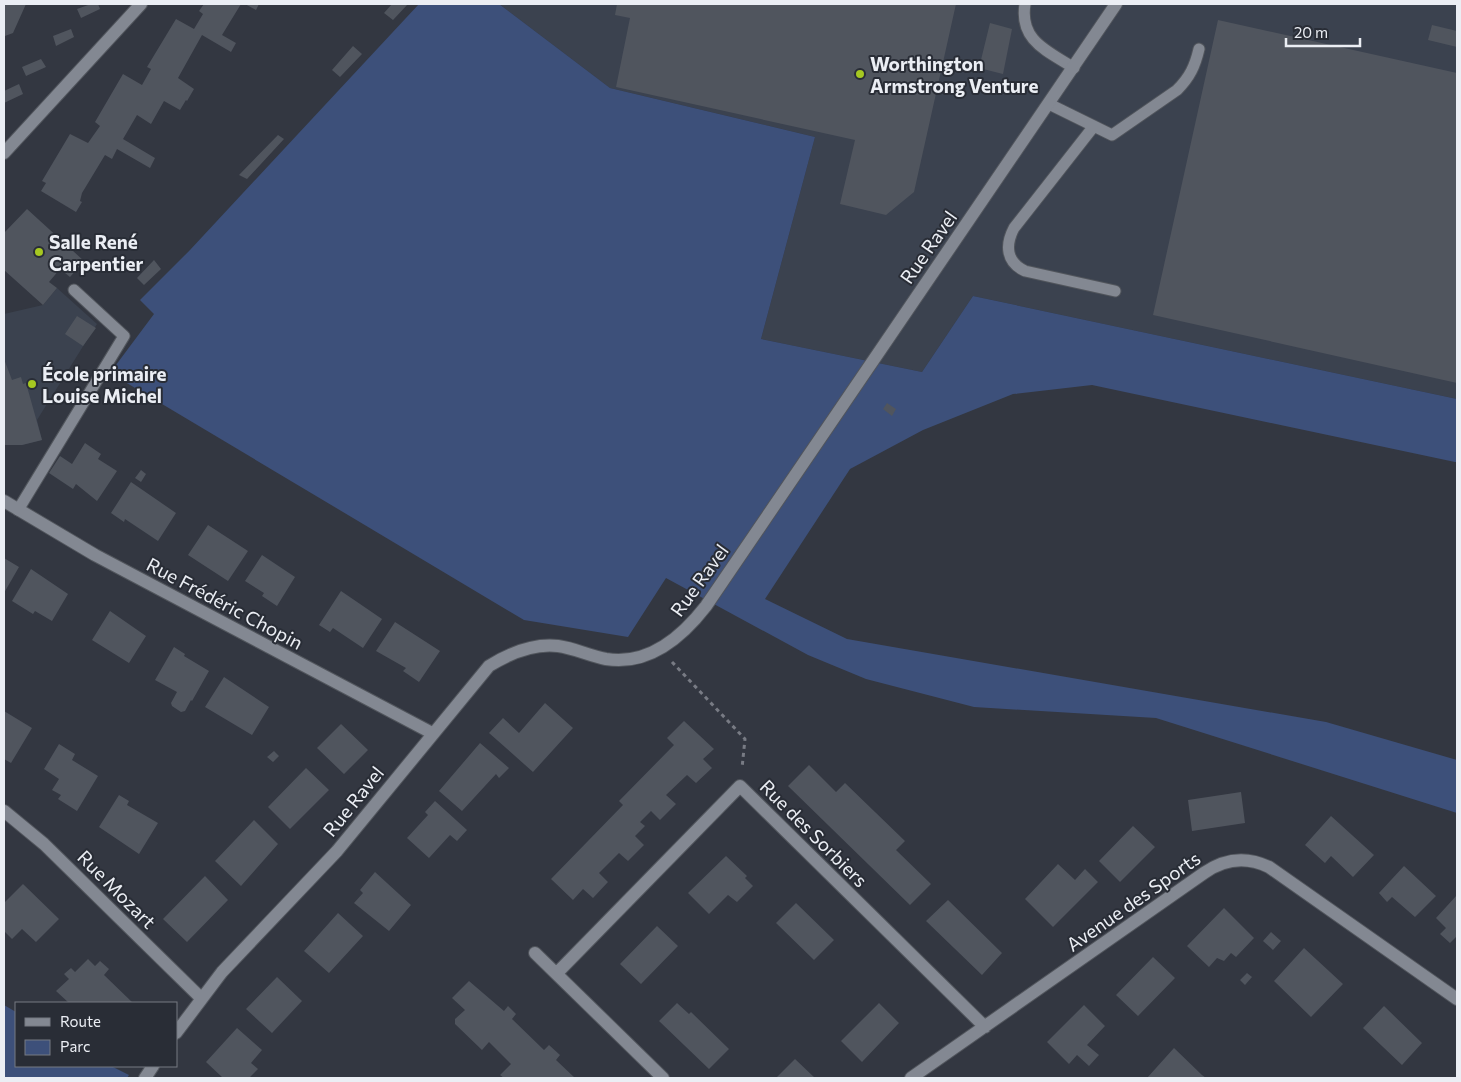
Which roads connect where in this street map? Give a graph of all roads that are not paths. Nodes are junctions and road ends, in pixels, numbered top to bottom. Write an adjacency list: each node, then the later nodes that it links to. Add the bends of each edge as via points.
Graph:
1 (141, 4): 8 (street)
2 (1025, 4): 5 (lane, via 1024,20 1030,37)
3 (1116, 4): 5 (street, Rue Ravel)
4 (1199, 49): 7 (lane, via 1192,73 1178,90 1112,135)
5 (1074, 68): 6 (street, Rue Ravel)
6 (1050, 104): 7 (lane); 13 (street, Rue Ravel, via 685,632 648,654 620,660 558,646 515,651 489,666)
7 (1094, 126): 10 (lane, via 1014,228 1009,236 1008,252 1017,267 1025,270)
8 (4, 153)
9 (74, 290): 12 (lane, via 124,336)
10 (1116, 291)
11 (4, 501): 12 (street, Rue Frédéric Chopin)
12 (18, 510): 13 (street, Rue Frédéric Chopin, via 104,560)
13 (432, 733): 17 (street, Rue Ravel, via 337,851)
14 (4, 810): 17 (street, Rue Mozart, via 44,844)
15 (536, 953): 16 (street)
16 (557, 973): 19 (street, Rue des Sorbiers, via 740,786); 23 (street)
17 (201, 998): 20 (street, Rue Ravel)
18 (1457, 999): 19 (street, Avenue des Sports, via 1269,867 1246,859 1212,867)
19 (985, 1027): 24 (street, Avenue des Sports)
20 (178, 1030)
21 (152, 1067): 22 (street)
22 (144, 1078)
23 (663, 1078)
24 (910, 1078)

